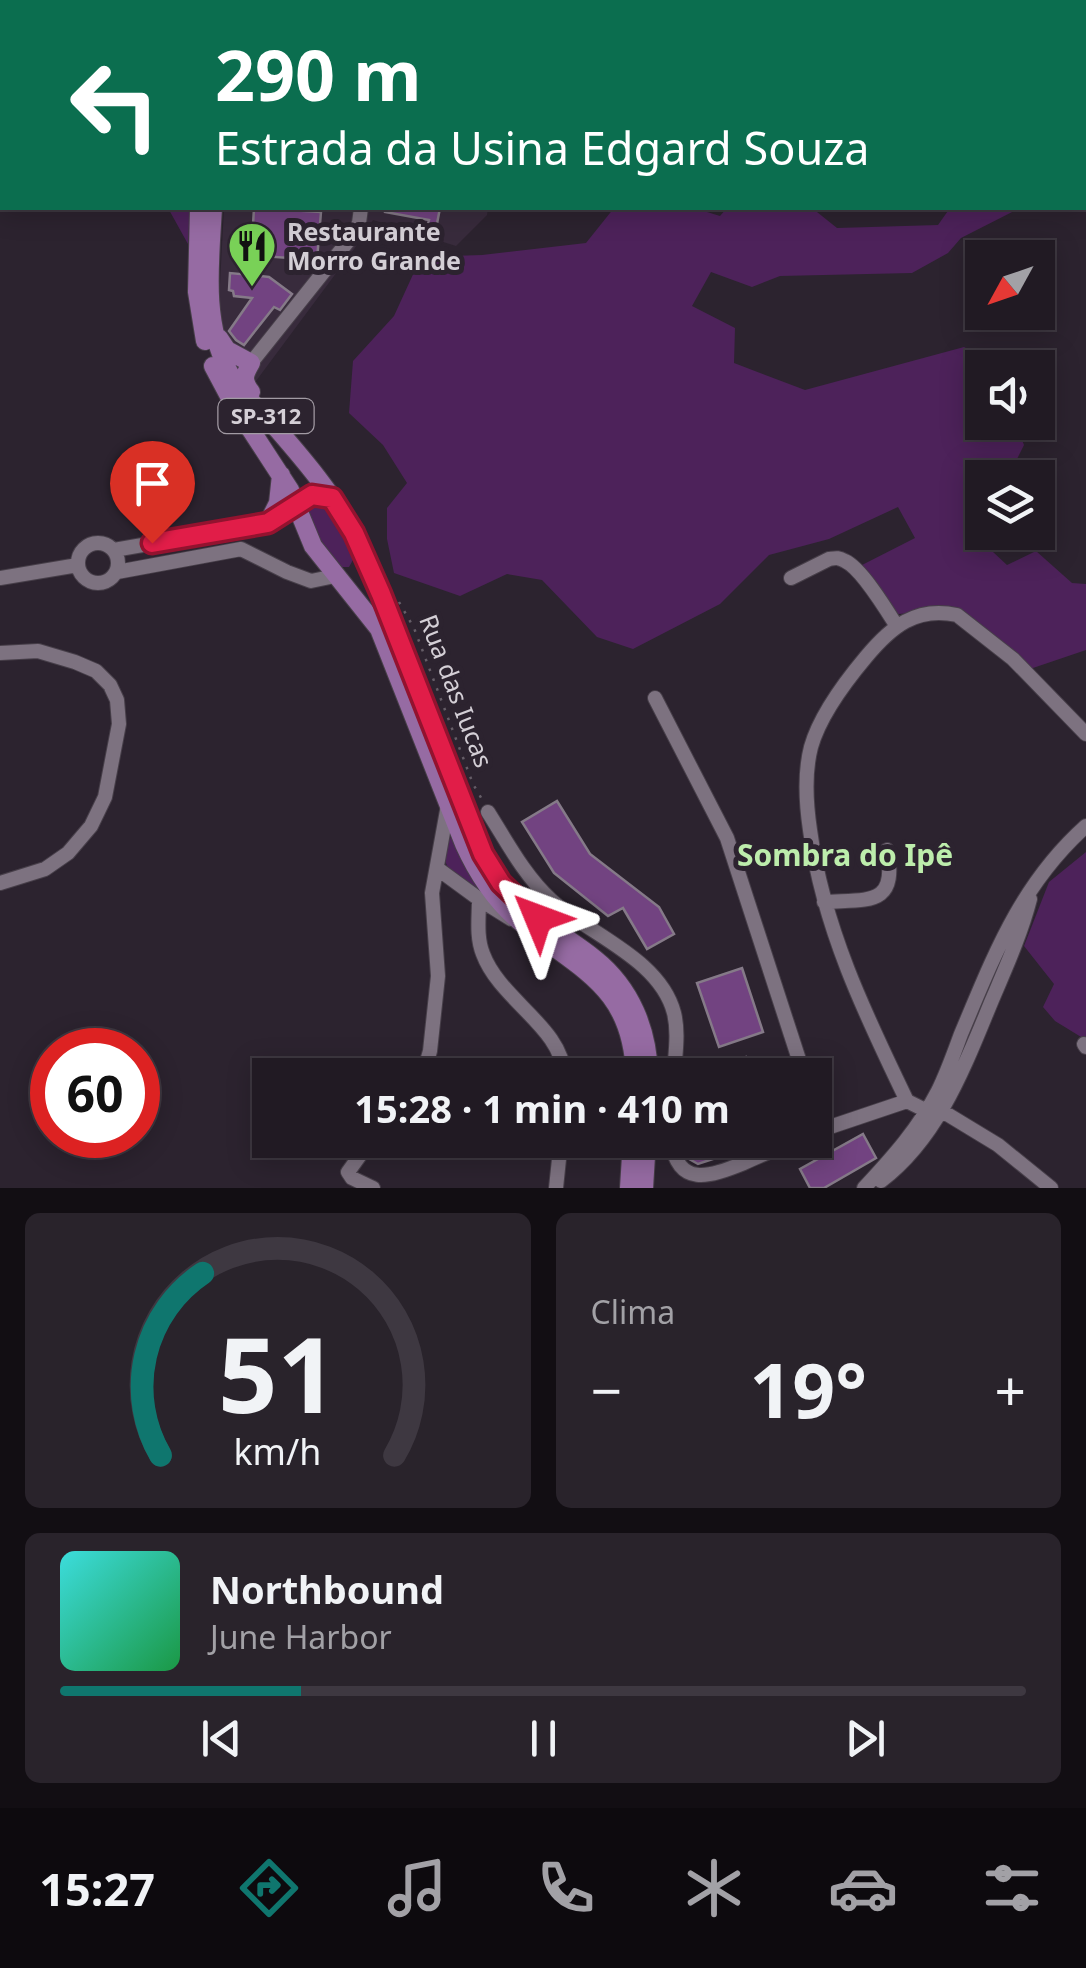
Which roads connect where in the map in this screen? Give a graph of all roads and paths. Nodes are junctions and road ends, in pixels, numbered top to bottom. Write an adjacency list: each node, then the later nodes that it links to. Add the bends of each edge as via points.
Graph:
1 (199, 210): 7 (main road, SP-312, via 197,292 206,346 224,388)
2 (213, 210): 4 (main road, SP-312)
3 (361, 210): 5 (street, via 353,235)
4 (214, 327): 5 (main road, via 227,350); 6 (main road, SP-312, via 230,373)
5 (251, 364): 6 (main road, via 245,385)
6 (277, 429): 8 (main road, SP-312)
7 (281, 475): 9 (main road, SP-312); 10 (main road)
8 (332, 498): 9 (main road, via 312,495); 12 (main road, SP-312)
9 (296, 504): 10 (street); 15 (main road, SP-312)
10 (268, 523): 11 (street)
11 (114, 550): 13 (street, via 88,545); 14 (street)
12 (365, 558): 15 (main road, via 352,575); 18 (main road, SP-312)
13 (78, 565): 14 (street, via 87,580 98,583); 16 (street)
14 (116, 572): 15 (street, via 240,549 311,580)
15 (336, 576): 23 (main road, SP-312, via 379,629)
16 (0, 578)
17 (791, 578): 19 (street, via 829,559 847,561)
18 (381, 594): 24 (path, Rua das Iucas, via 408,614); 35 (main road, SP-312, via 483,854 524,908 617,981 640,1021)
19 (896, 625): 22 (street, via 931,612 957,615 1013,659); 30 (street, via 848,680 812,744 808,815)
20 (0, 652): 28 (street, via 38,650 96,672 110,684 119,724 105,797 91,826 45,869)
21 (655, 698): 37 (street, via 728,838)
22 (1086, 734)
23 (448, 805): 27 (street); 31 (main road, SP-312, via 480,876)
24 (488, 812): 36 (street, via 551,900 643,966 667,994 677,1031)
25 (1086, 826): 38 (street, via 1032,888 1014,946)
26 (887, 850): 30 (street, via 890,880 883,893)
27 (438, 869): 29 (street); 32 (street, via 432,906 438,976)
28 (0, 883)
29 (479, 900): 31 (street); 33 (street, via 483,956)
30 (824, 902): 39 (street, via 861,1007)
31 (530, 929): 34 (main road, SP-312, via 606,989)
32 (428, 1058)
33 (562, 1058)
34 (634, 1058)
35 (648, 1058)
36 (675, 1058)
37 (799, 1058)
38 (953, 1071): 40 (street); 41 (street)
39 (907, 1101): 40 (street); 42 (street)
40 (926, 1110): 53 (street)
41 (942, 1111): 54 (street, via 908,1158); 55 (street)
42 (832, 1127)
43 (357, 1158): 49 (street, via 349,1176)
44 (558, 1158): 50 (street)
45 (631, 1158): 51 (main road)
46 (646, 1158): 52 (main road)
47 (676, 1158): 48 (street, via 696,1177)
48 (755, 1158)
49 (373, 1188)
50 (556, 1188)
51 (629, 1188)
52 (644, 1188)
53 (864, 1188)
54 (872, 1188)
55 (1051, 1188)

